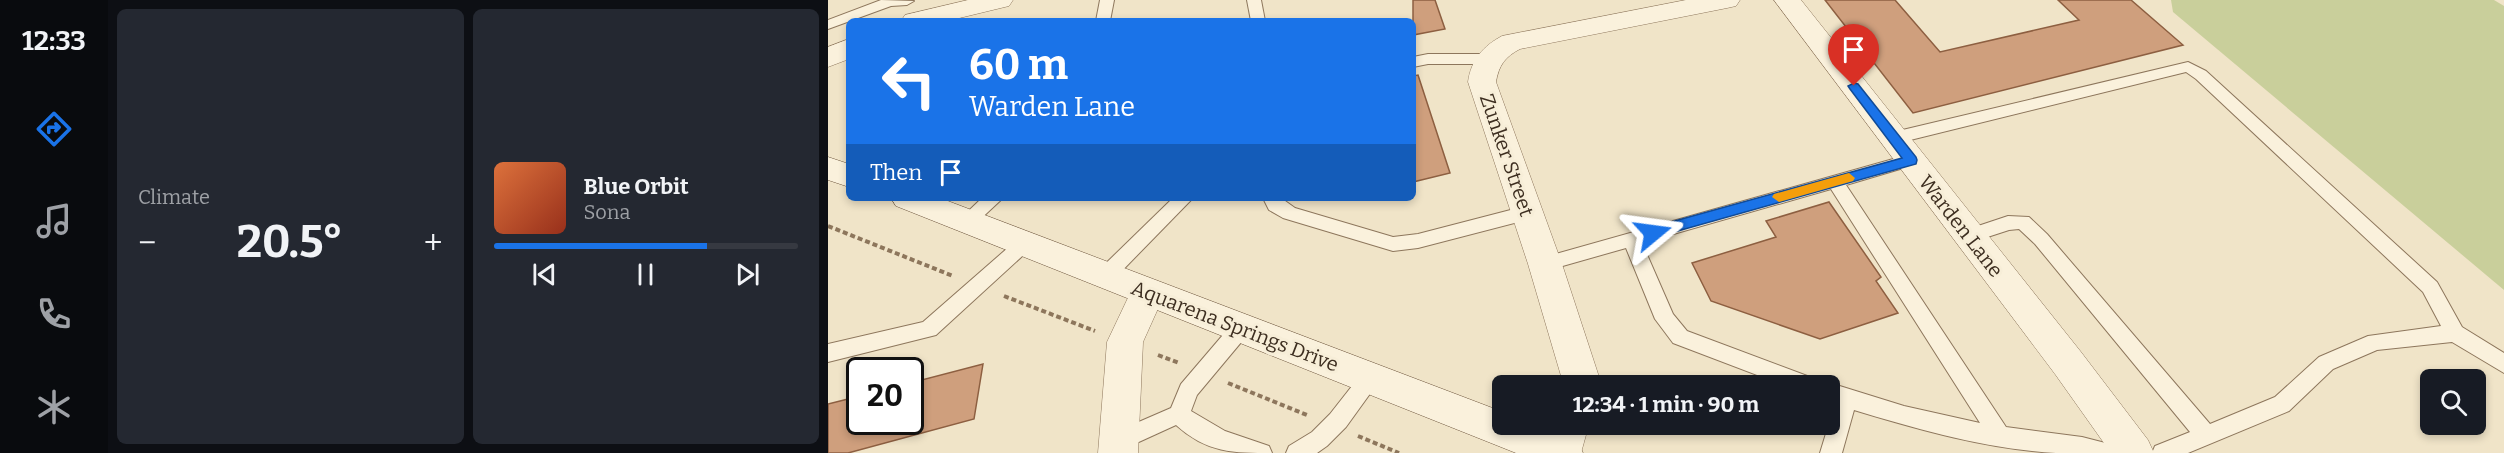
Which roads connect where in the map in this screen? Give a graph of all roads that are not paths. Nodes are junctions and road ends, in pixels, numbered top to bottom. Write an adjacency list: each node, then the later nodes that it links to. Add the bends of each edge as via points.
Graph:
1 (1107, 0): 9 (lane)
2 (1254, 0): 10 (lane)
3 (1727, 0): 14 (street, via 1512,42)
4 (1787, 0): 16 (street, Warden Lane)
5 (987, 1): 6 (street)
6 (913, 10): 8 (lane, via 889,2)
7 (846, 18): 11 (lane)
8 (847, 18)
9 (1104, 18)
10 (1257, 18)
11 (828, 25)
12 (846, 49): 13 (street)
13 (828, 58)
14 (1488, 59): 15 (lane); 24 (street, Zunker Street, via 1482,82)
15 (1416, 61)
16 (1902, 149): 19 (lane); 26 (street, Warden Lane); 33 (lane, via 2188,67 2430,288)
17 (828, 168): 18 (street)
18 (846, 175)
19 (1835, 182): 27 (lane); 43 (lane)
20 (915, 201): 25 (street, Aquarena Springs Drive)
21 (990, 201): 25 (lane)
22 (1181, 201): 30 (lane)
23 (1273, 201): 24 (lane, via 1289,213 1394,244)
24 (1526, 213): 29 (street, Zunker Street)
25 (967, 221): 28 (street, Aquarena Springs Drive)
26 (1969, 236): 42 (lane, via 2023,222 2042,239); 50 (street, Warden Lane)
27 (1630, 239): 29 (lane); 37 (lane, via 1665,319 1680,337)
28 (1024, 244): 30 (street, Aquarena Springs Drive); 34 (lane, via 929,329)
29 (1545, 264): 36 (street, Zunker Street)
30 (1106, 274): 31 (street, Aquarena Springs Drive)
31 (1147, 293): 32 (street, Aquarena Springs Drive); 45 (street, via 1125,342)
32 (1241, 328): 38 (street, Aquarena Springs Drive); 40 (lane, via 1188,390)
33 (2455, 333): 35 (lane); 42 (lane, via 2375,342 2326,363 2282,404)
34 (828, 353)
35 (2504, 364)
36 (1580, 375)
37 (1782, 375)
38 (1370, 378): 44 (street, Aquarena Springs Drive); 47 (lane, via 1335,427)
39 (1840, 396): 43 (lane, via 1922,422)
40 (1179, 414): 45 (lane); 46 (lane, via 1198,429)
41 (1834, 435): 48 (lane)
42 (2205, 435): 51 (lane)
43 (2000, 436): 49 (lane)
44 (1565, 443)
45 (1119, 447)
46 (1261, 453)
47 (1297, 453)
48 (1831, 453)
49 (2109, 453)
50 (2134, 453)
51 (2163, 453)

